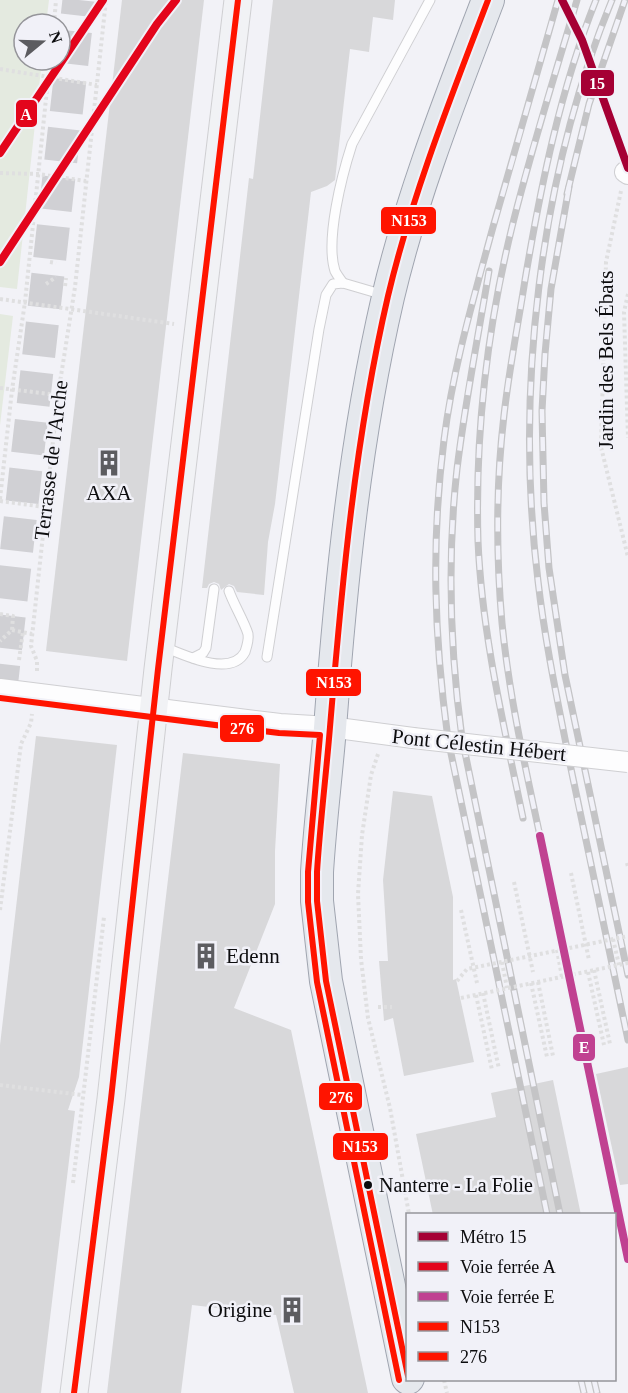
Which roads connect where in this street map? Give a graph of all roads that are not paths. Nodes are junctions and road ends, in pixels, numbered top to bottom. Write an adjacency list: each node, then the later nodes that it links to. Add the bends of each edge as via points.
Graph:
1 (238, 0): 8 (main road)
2 (430, 0): 4 (lane, via 346,162 333,239 336,273)
3 (488, 0): 5 (main road, via 428,162)
4 (343, 282): 5 (lane); 9 (lane, via 333,284 326,295 319,329)
5 (388, 296): 13 (main road, via 353,485)
6 (214, 589): 10 (lane, via 206,648)
7 (229, 591): 10 (lane, via 248,636 242,656 225,665)
8 (161, 646): 10 (lane); 12 (main road)
9 (267, 657)
10 (193, 658)
11 (0, 688): 12 (street, Pont Célestin Hébert)
12 (154, 708): 13 (street, Pont Célestin Hébert); 16 (main road)
13 (330, 727): 14 (street, Pont Célestin Hébert, bridge); 15 (main road, via 317,872 326,981)
14 (628, 762)
15 (406, 1369)
16 (74, 1393)

